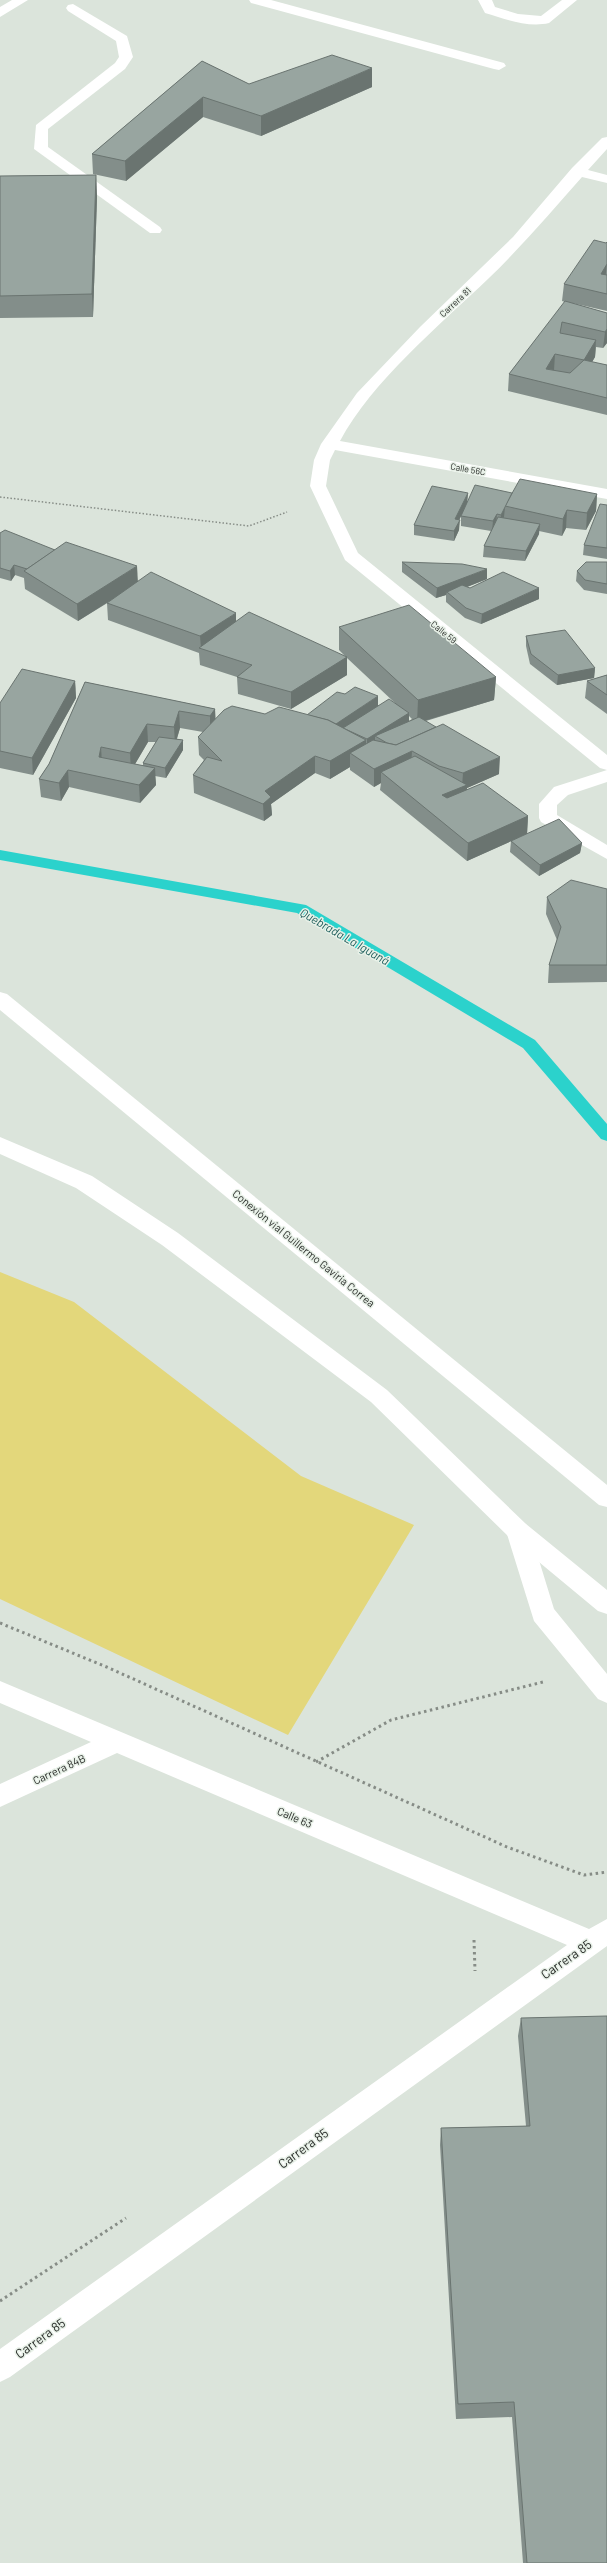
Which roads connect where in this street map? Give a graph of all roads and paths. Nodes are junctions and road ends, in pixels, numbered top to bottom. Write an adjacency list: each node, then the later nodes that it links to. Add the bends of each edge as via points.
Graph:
1 (21, 0): 6 (main road)
2 (256, 0): 7 (main road)
3 (485, 0): 4 (main road, via 490,10 517,18 544,20)
4 (570, 0)
5 (73, 8): 11 (main road, via 122,39 126,57 120,66 41,128 41,149)
6 (0, 13)
7 (499, 66)
8 (607, 141): 9 (main road, Carrera 81)
9 (577, 171): 10 (main road); 12 (main road, Carrera 81, via 506,254 410,344 361,399)
10 (607, 179)
11 (155, 230)
12 (329, 444): 13 (main road, Carrera 81); 14 (main road, Calle 56C)
13 (317, 473): 16 (main road, Calle 59, via 318,486)
14 (607, 494)
15 (0, 497): 16 (path, via 249,526)
16 (325, 498): 17 (main road, Calle 59, via 350,556)
17 (607, 764)
18 (607, 776): 19 (main road, via 561,792 548,804 548,818)
19 (607, 853)
20 (0, 999): 22 (main road, Conexión vial Guillermo Gaviria Correa)
21 (0, 1145): 23 (main road, via 84,1182 170,1239 379,1396)
22 (607, 1498)
23 (518, 1531): 24 (main road); 28 (main road, via 543,1614)
24 (607, 1604)
25 (0, 1623): 30 (path, via 109,1668)
26 (545, 1681): 30 (path, via 392,1720)
27 (0, 1692): 29 (main road, Calle 63)
28 (607, 1692)
29 (118, 1741): 31 (main road, Carrera 84B); 33 (main road, Calle 63)
30 (316, 1762): 32 (path, via 507,1847 584,1875)
31 (0, 1796)
32 (607, 1872)
33 (598, 1936): 34 (main road, Carrera 85)
34 (0, 2367)

